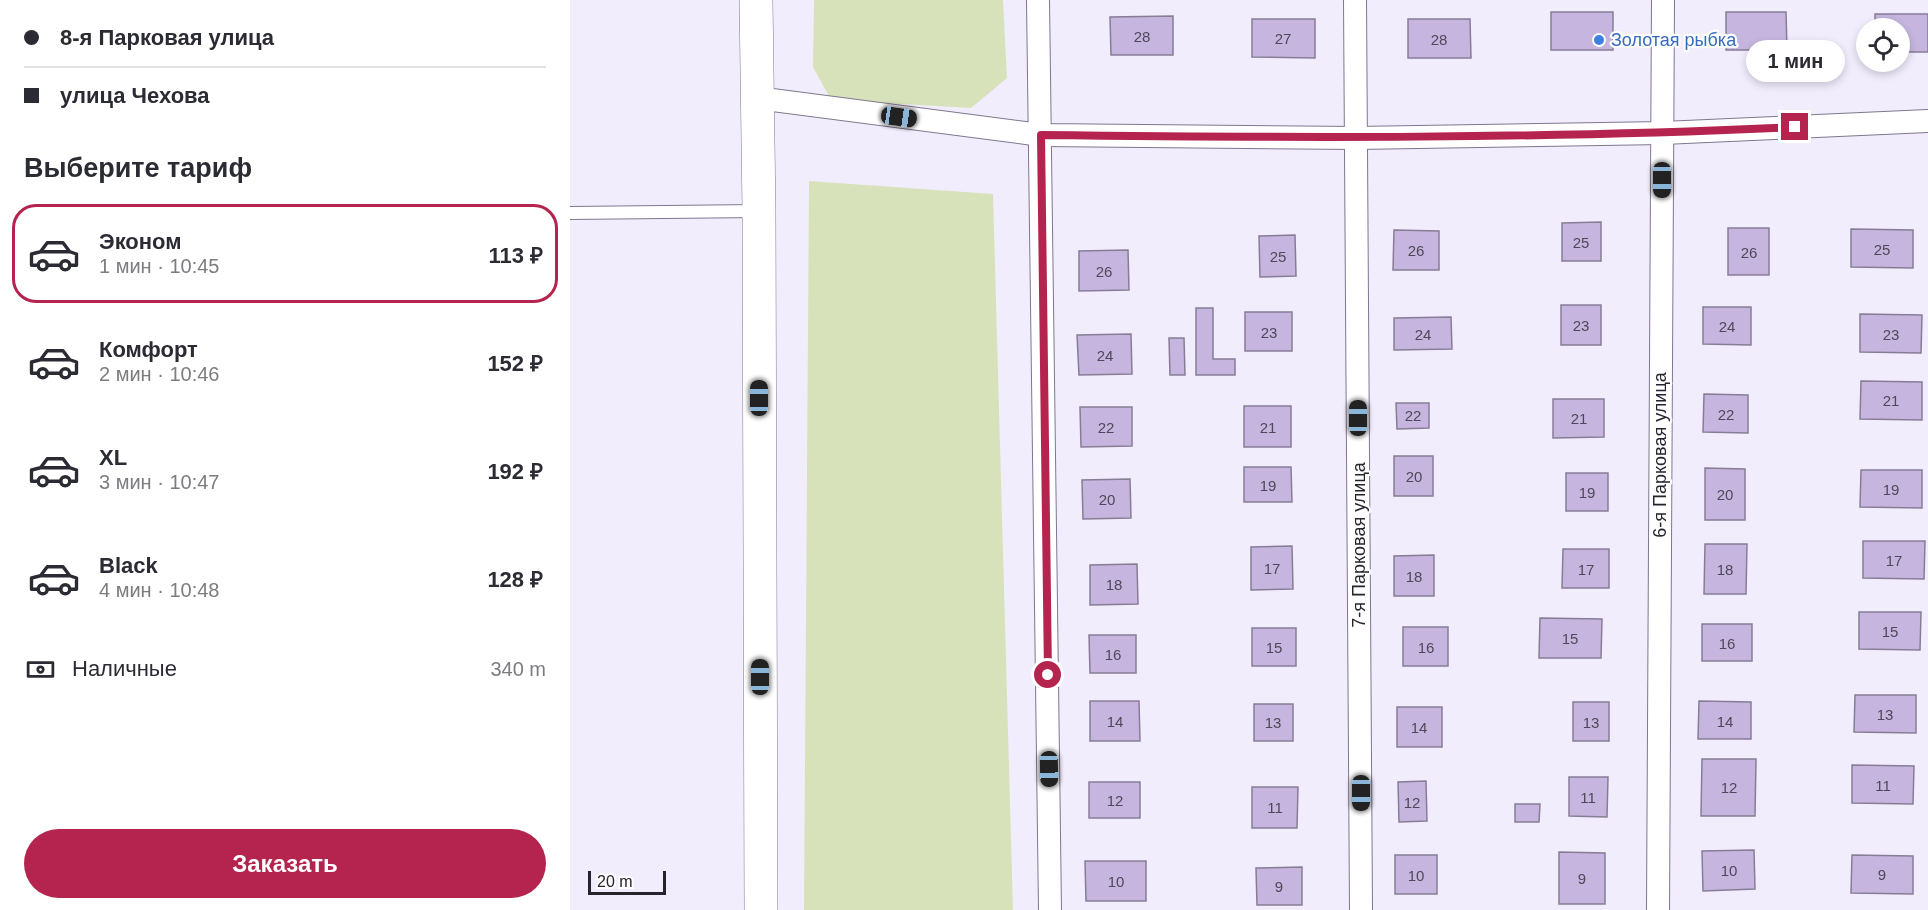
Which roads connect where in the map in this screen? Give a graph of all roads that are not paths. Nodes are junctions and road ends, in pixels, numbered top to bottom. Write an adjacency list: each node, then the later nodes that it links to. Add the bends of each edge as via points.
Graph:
1 (756, 0): 5 (main road)
2 (1038, 0): 8 (street)
3 (1355, 0): 9 (street, 7-я Парковая улица)
4 (1663, 0): 7 (street, 6-я Парковая улица)
5 (757, 98): 8 (street); 10 (main road)
6 (1928, 121): 7 (street)
7 (1663, 133): 9 (street); 15 (street, 6-я Парковая улица)
8 (1041, 135): 9 (street); 13 (street)
9 (1356, 138): 14 (street, 7-я Парковая улица)
10 (759, 211): 11 (lane); 12 (main road)
11 (570, 213)
12 (761, 910)
13 (1050, 910)
14 (1361, 910)
15 (1658, 910)

